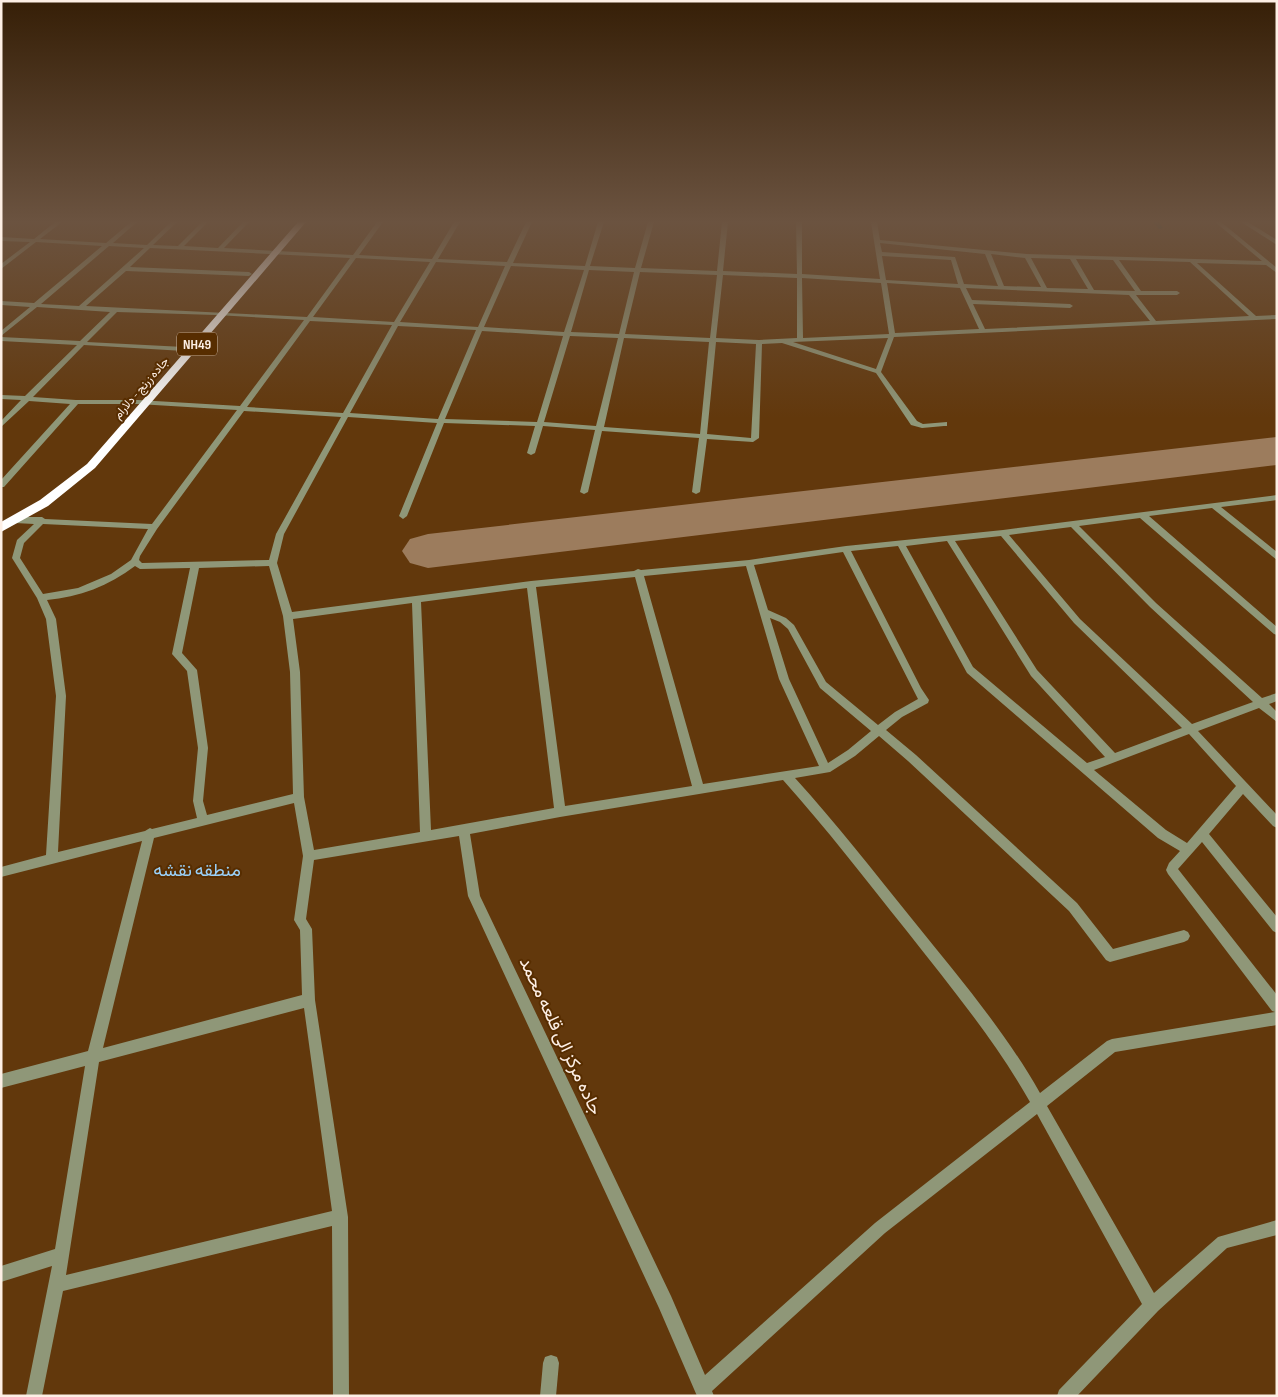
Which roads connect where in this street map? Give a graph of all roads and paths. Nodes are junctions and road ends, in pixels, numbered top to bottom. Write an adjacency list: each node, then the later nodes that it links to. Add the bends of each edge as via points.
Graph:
1 (57, 287): 26 (street)
2 (104, 287): 28 (street)
3 (239, 287): 30 (highway, جاده زرنج - دلارام / NH49)
4 (241, 287): 30 (highway, جاده زرنج - دلارام / NH49)
5 (333, 287): 33 (street)
6 (417, 287): 35 (street)
7 (499, 287): 36 (street)
8 (582, 287): 39 (street)
9 (634, 287): 40 (street)
10 (719, 287): 43 (street)
11 (798, 287): 45 (street)
12 (883, 287): 41 (street)
13 (963, 287): 24 (street)
14 (986, 287): 18 (street)
15 (1090, 287): 20 (street)
16 (1135, 287): 22 (street)
17 (1221, 287): 32 (street)
18 (1002, 288): 19 (street)
19 (1045, 289): 20 (street)
20 (1092, 291): 21 (street)
21 (1131, 293): 22 (street); 34 (street)
22 (1139, 293): 23 (street)
23 (1177, 293)
24 (970, 302): 27 (street); 37 (street)
25 (1, 303): 26 (street)
26 (36, 305): 28 (street); 38 (street)
27 (1070, 306)
28 (80, 308): 29 (street)
29 (115, 310): 30 (street); 47 (street)
30 (219, 313): 33 (street); 48 (highway, جاده زرنج - دلارام / NH49); 53 (highway, جاده زرنج - دلارام / NH49)
31 (1277, 317): 32 (street)
32 (1254, 318): 34 (street)
33 (308, 320): 35 (street); 54 (street)
34 (1154, 322): 37 (street)
35 (396, 324): 36 (street); 55 (street)
36 (481, 329): 39 (street); 56 (street)
37 (983, 331): 41 (street)
38 (1, 334)
39 (567, 334): 40 (street); 58 (street)
40 (622, 336): 43 (street); 60 (street)
41 (892, 336): 45 (street); 49 (street)
42 (1, 339): 47 (street)
43 (713, 340): 46 (street); 61 (street)
44 (779, 340): 45 (street); 46 (street); 49 (street)
45 (800, 340)
46 (759, 342): 61 (street, via 754,440)
47 (81, 345): 48 (street); 51 (street)
48 (184, 349): 53 (highway, جاده زرنج - دلارام / NH49)
49 (878, 372): 59 (street, via 914,424)
50 (1, 397): 51 (street)
51 (26, 399): 52 (street); 57 (street)
52 (76, 402): 53 (street); 63 (street)
53 (142, 402): 54 (street); 70 (highway, جاده زرنج - دلارام / NH49, via 86,471); 72 (highway, جاده زرنج - دلارام / NH49, via 82,467)
54 (244, 408): 55 (street); 74 (street)
55 (347, 414): 56 (street); 83 (street, via 280,534)
56 (441, 421): 58 (street); 69 (street)
57 (1, 424)
58 (539, 424): 60 (street); 62 (street)
59 (944, 424)
60 (600, 429): 61 (street); 64 (street)
61 (703, 437): 65 (street)
62 (531, 454)
63 (1, 485)
64 (584, 492)
65 (696, 492)
66 (1277, 497): 67 (street)
67 (1213, 505): 68 (street); 80 (street)
68 (1141, 514): 73 (street); 91 (street)
69 (403, 516)
70 (15, 520): 71 (street); 75 (highway, جاده زرنج - دلارام / NH49)
71 (42, 520): 74 (street); 87 (street, via 20,542 16,558)
72 (1, 521)
73 (1072, 523): 76 (street); 93 (street, via 1153,605)
74 (154, 527): 81 (street)
75 (1, 528)
76 (1003, 533): 77 (street); 95 (street, via 1077,622)
77 (950, 539): 78 (street); 97 (street, via 1034,674)
78 (901, 544): 79 (street); 99 (street, via 970,670)
79 (846, 549): 82 (street); 96 (street, via 924,700)
80 (1277, 557)
81 (135, 561): 84 (street, via 140,566); 87 (street, via 122,572 85,590)
82 (748, 563): 85 (street); 89 (street)
83 (273, 564): 84 (street); 90 (street)
84 (195, 565): 105 (street, via 177,654 192,670 203,748 198,801)
85 (638, 572): 86 (street); 102 (street)
86 (531, 584): 88 (street); 104 (street)
87 (41, 597): 113 (street, via 51,619 62,696)
88 (416, 599): 90 (street); 110 (street)
89 (764, 612): 96 (street, via 791,627 824,685); 98 (street, via 784,679)
90 (288, 616): 103 (street, via 295,672)
91 (1277, 632)
92 (1277, 697): 93 (street)
93 (1261, 702): 94 (street); 95 (street)
94 (1277, 718)
95 (1190, 729): 97 (street); 101 (street)
96 (878, 731): 98 (street, via 842,762); 116 (street, via 912,758 1073,907 1110,956)
97 (1113, 758): 99 (street)
98 (826, 769): 100 (street)
99 (1084, 769): 111 (street, via 1162,834)
100 (786, 776): 102 (street); 122 (street, via 952,978 1020,1072)
101 (1243, 786): 106 (street); 109 (street)
102 (699, 790): 104 (street)
103 (299, 797): 105 (street); 112 (street)
104 (560, 812): 107 (street)
105 (203, 820): 108 (street)
106 (1277, 823)
107 (464, 830): 110 (street); 130 (street, جاده مرکز الی قلعه محمد, via 474,896)
108 (150, 833): 113 (street); 120 (street)
109 (1201, 833): 111 (street); 115 (street)
110 (426, 837): 112 (street)
111 (1188, 850): 118 (street, via 1172,870)
112 (309, 856): 117 (street, via 300,920 306,929)
113 (52, 858): 114 (street)
114 (1, 872)
115 (1277, 927)
116 (1184, 936)
117 (309, 1000): 120 (street); 123 (street)
118 (1277, 1006)
119 (1277, 1018): 122 (street, via 1112,1046)
120 (93, 1059): 121 (street); 125 (street)
121 (1, 1081)
122 (1037, 1104): 128 (street); 130 (street, via 880,1228)
123 (340, 1217): 127 (street); 132 (street)
124 (1277, 1227): 128 (street, via 1223,1242)
125 (62, 1254): 126 (street); 127 (street)
126 (1, 1274)
127 (56, 1285): 131 (street)
128 (1152, 1305): 134 (street)
129 (551, 1363): 133 (street)
130 (705, 1394)
131 (34, 1396)
132 (342, 1396)
133 (548, 1396)
134 (1065, 1396)

